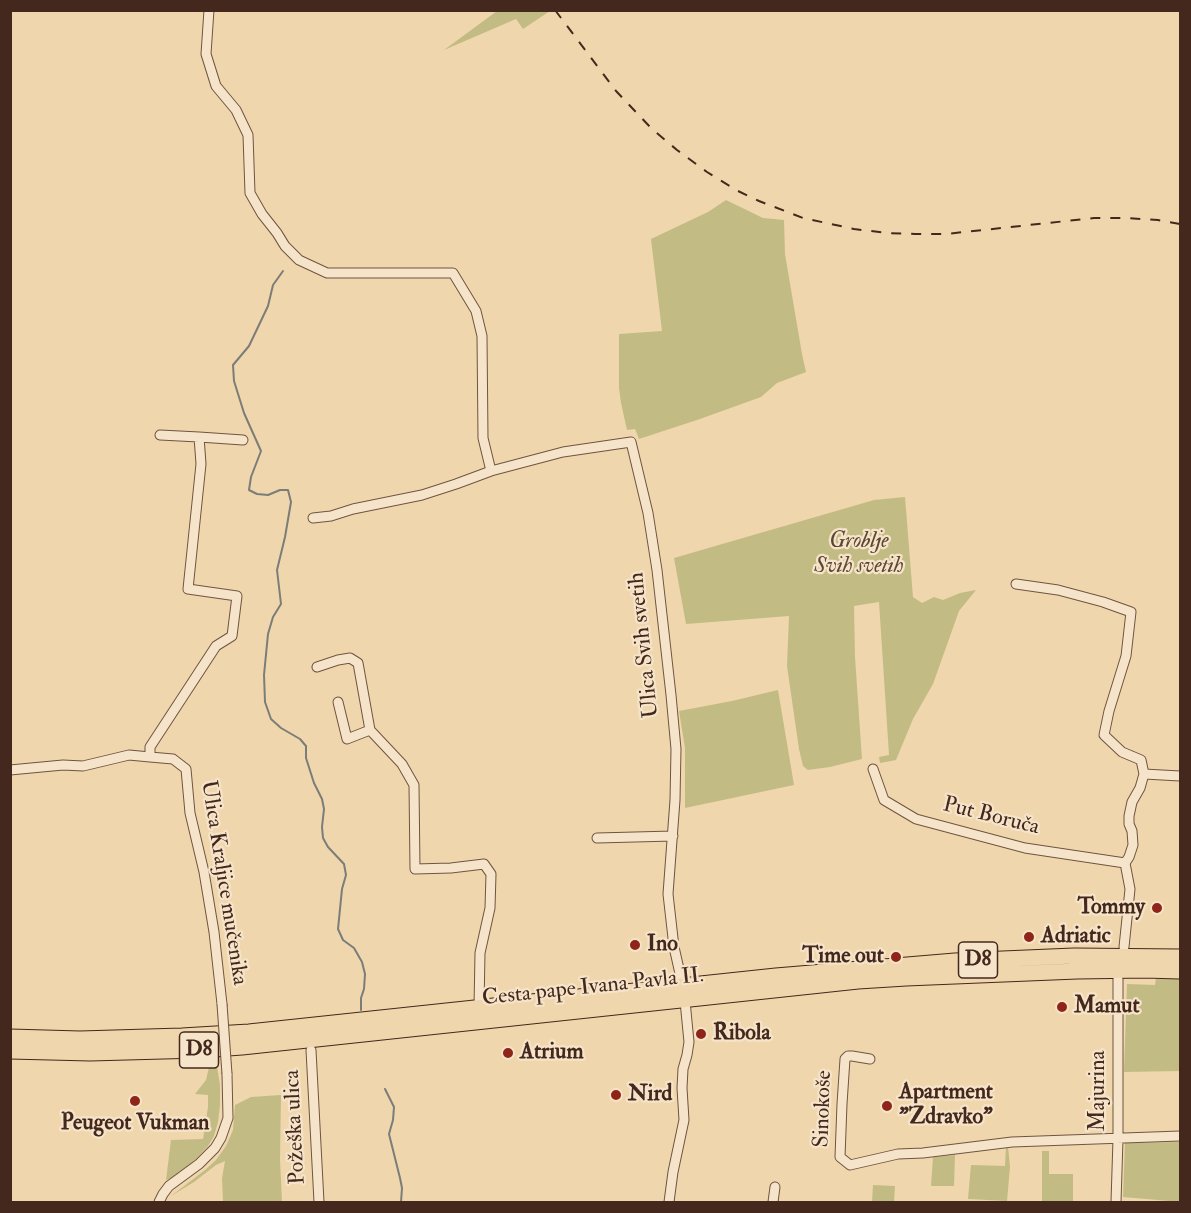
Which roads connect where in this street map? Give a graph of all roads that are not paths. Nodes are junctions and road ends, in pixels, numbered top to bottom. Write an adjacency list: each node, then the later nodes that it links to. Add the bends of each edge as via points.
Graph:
1 (209, 10): 5 (street, via 207,54 216,86 236,110 248,135 250,193 285,246 299,260 327,273 453,273 476,311 482,336 483,438)
2 (160, 435): 3 (street)
3 (199, 437): 4 (street); 11 (street, via 201,464 188,589 237,596 232,636 216,646 150,747)
4 (243, 440)
5 (491, 471): 6 (street, Ulica Svih svetih, via 422,495); 16 (street, Ulica Svih svetih, via 563,452 631,442 648,513 671,695 676,749)
6 (313, 518)
7 (1016, 584): 14 (street, via 1058,590 1131,612 1126,656 1104,735 1122,752 1141,760)
8 (317, 667): 10 (street, via 350,658 358,663)
9 (338, 702): 10 (street, via 347,739)
10 (370, 730): 24 (street, via 402,764 414,785 414,869 483,864 491,874 490,908 480,953)
11 (150, 757): 13 (street, Ulica Kraljice mučenika, via 129,755 83,766); 32 (street, Ulica Kraljice mučenika, bridge, via 173,759 186,769 190,813 214,932 228,1118 215,1148 169,1186)
12 (873, 769): 18 (street, Put Boruča, via 884,800 916,819 1024,848)
13 (10, 770)
14 (1144, 774): 15 (street); 18 (street, via 1129,816 1133,845)
15 (1180, 776)
16 (673, 836): 17 (street); 23 (street, Ulica Svih svetih, via 668,894)
17 (597, 838)
18 (1125, 863): 19 (street, via 1130,889)
19 (1124, 947)
20 (1180, 957): 23 (main road, Cesta pape Ivana Pavla II. / D8, via 956,961 776,976)
21 (1180, 971): 23 (main road, Cesta pape Ivana Pavla II. / D8, via 906,978)
22 (1118, 979): 30 (street, Majurina)
23 (684, 994): 24 (main road, Cesta pape Ivana Pavla II. / D8); 27 (main road, Cesta pape Ivana Pavla II. / D8, via 242,1047 101,1053); 34 (street, Ulica Svih svetih, via 689,1042 683,1068 684,1120)
24 (479, 1007): 25 (main road, Cesta pape Ivana Pavla II. / D8, via 182,1036)
25 (10, 1037)
26 (311, 1050): 33 (street, Požeška ulica)
27 (10, 1051)
28 (870, 1059): 30 (street, Sinokoše, via 845,1059 840,1157 850,1165 898,1154 1012,1142)
29 (1180, 1136): 30 (street)
30 (1118, 1139): 36 (street, Majurina)
31 (775, 1187): 35 (street)
32 (159, 1203)
33 (319, 1203)
34 (669, 1203)
35 (773, 1203)
36 (1116, 1203)

